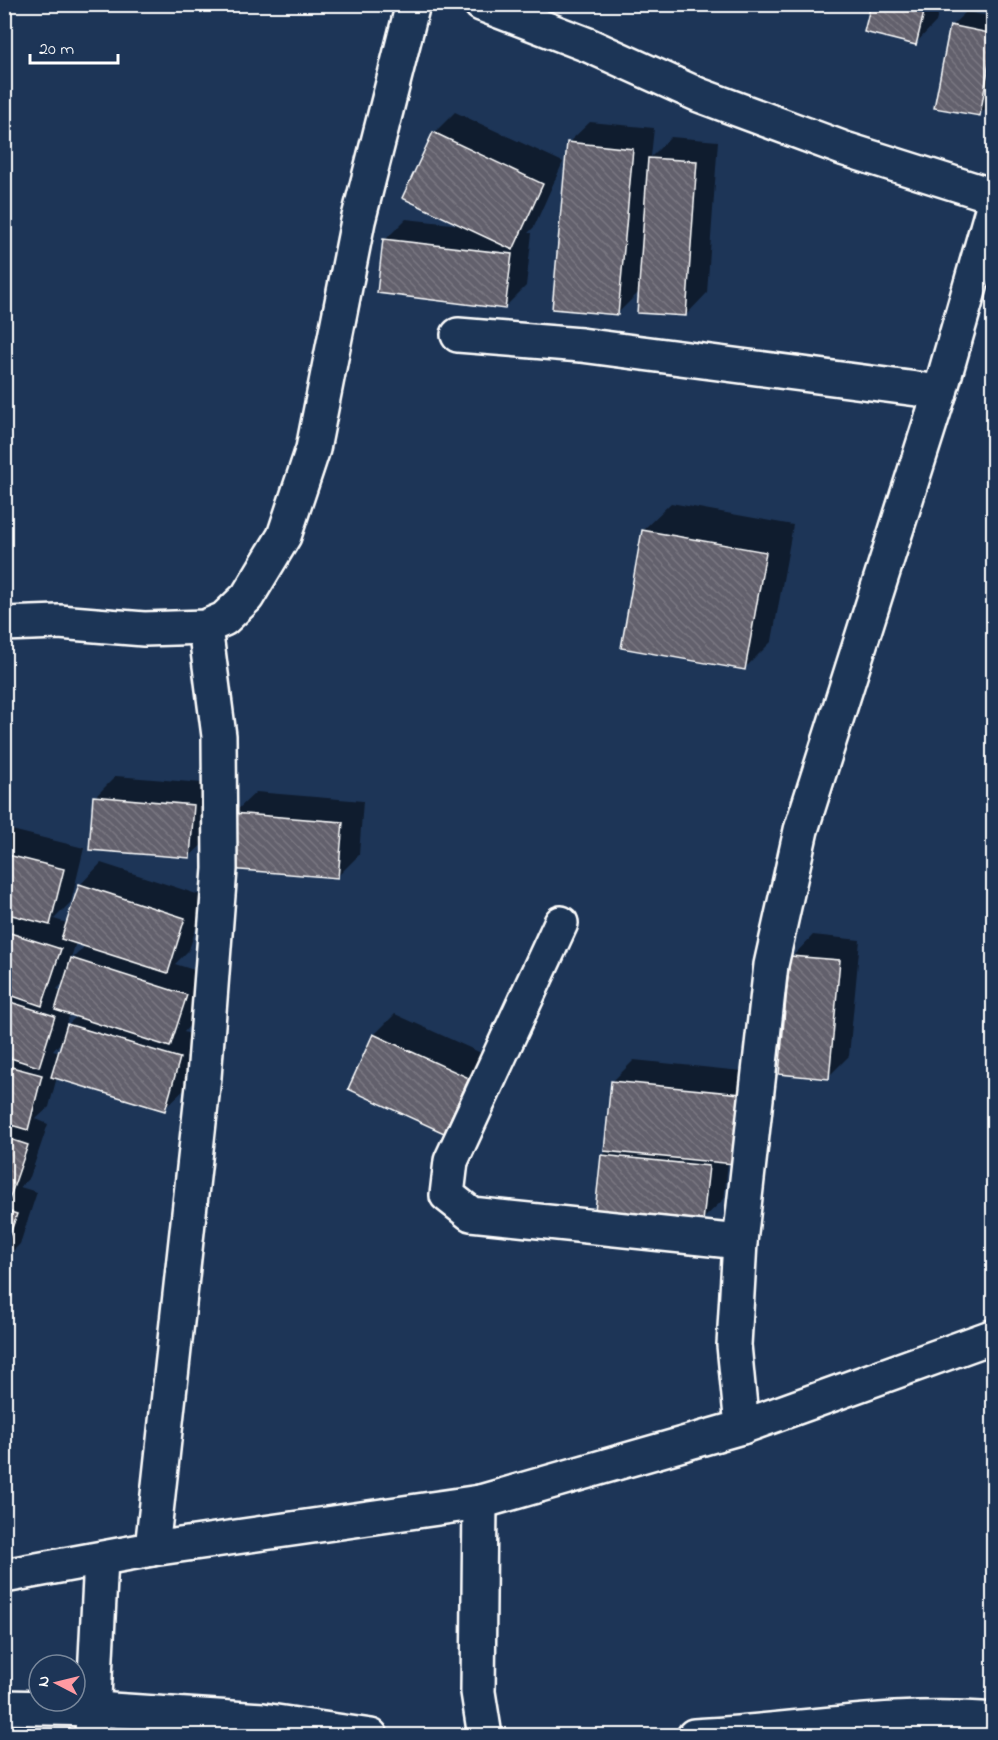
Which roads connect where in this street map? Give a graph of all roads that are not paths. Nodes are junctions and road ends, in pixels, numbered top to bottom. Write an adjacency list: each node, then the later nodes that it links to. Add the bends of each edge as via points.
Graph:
1 (413, 4): 8 (street, via 358,221 313,449 284,537 247,597 224,619)
2 (481, 4): 3 (street, via 588,45 699,95 845,149)
3 (993, 196)
4 (993, 202): 6 (street)
5 (458, 335): 6 (street, via 581,345)
6 (940, 392): 10 (street, via 801,830 771,965)
7 (4, 624): 8 (street)
8 (205, 627): 14 (street, via 219,736 220,868 204,1077)
9 (561, 923): 10 (street, via 451,1161 447,1195 471,1214)
10 (740, 1242): 12 (street, via 734,1345)
11 (993, 1336): 12 (street)
12 (742, 1427): 13 (street)
13 (480, 1502): 14 (street); 23 (street, via 478,1692)
14 (152, 1549): 15 (street)
15 (101, 1560): 16 (street); 19 (street)
16 (4, 1576)
17 (4, 1707): 19 (street)
18 (993, 1720): 20 (street)
19 (94, 1722): 21 (street)
20 (951, 1726): 24 (street, via 876,1720)
21 (262, 1728): 22 (street)
22 (371, 1736)
23 (485, 1736)
24 (694, 1736)

